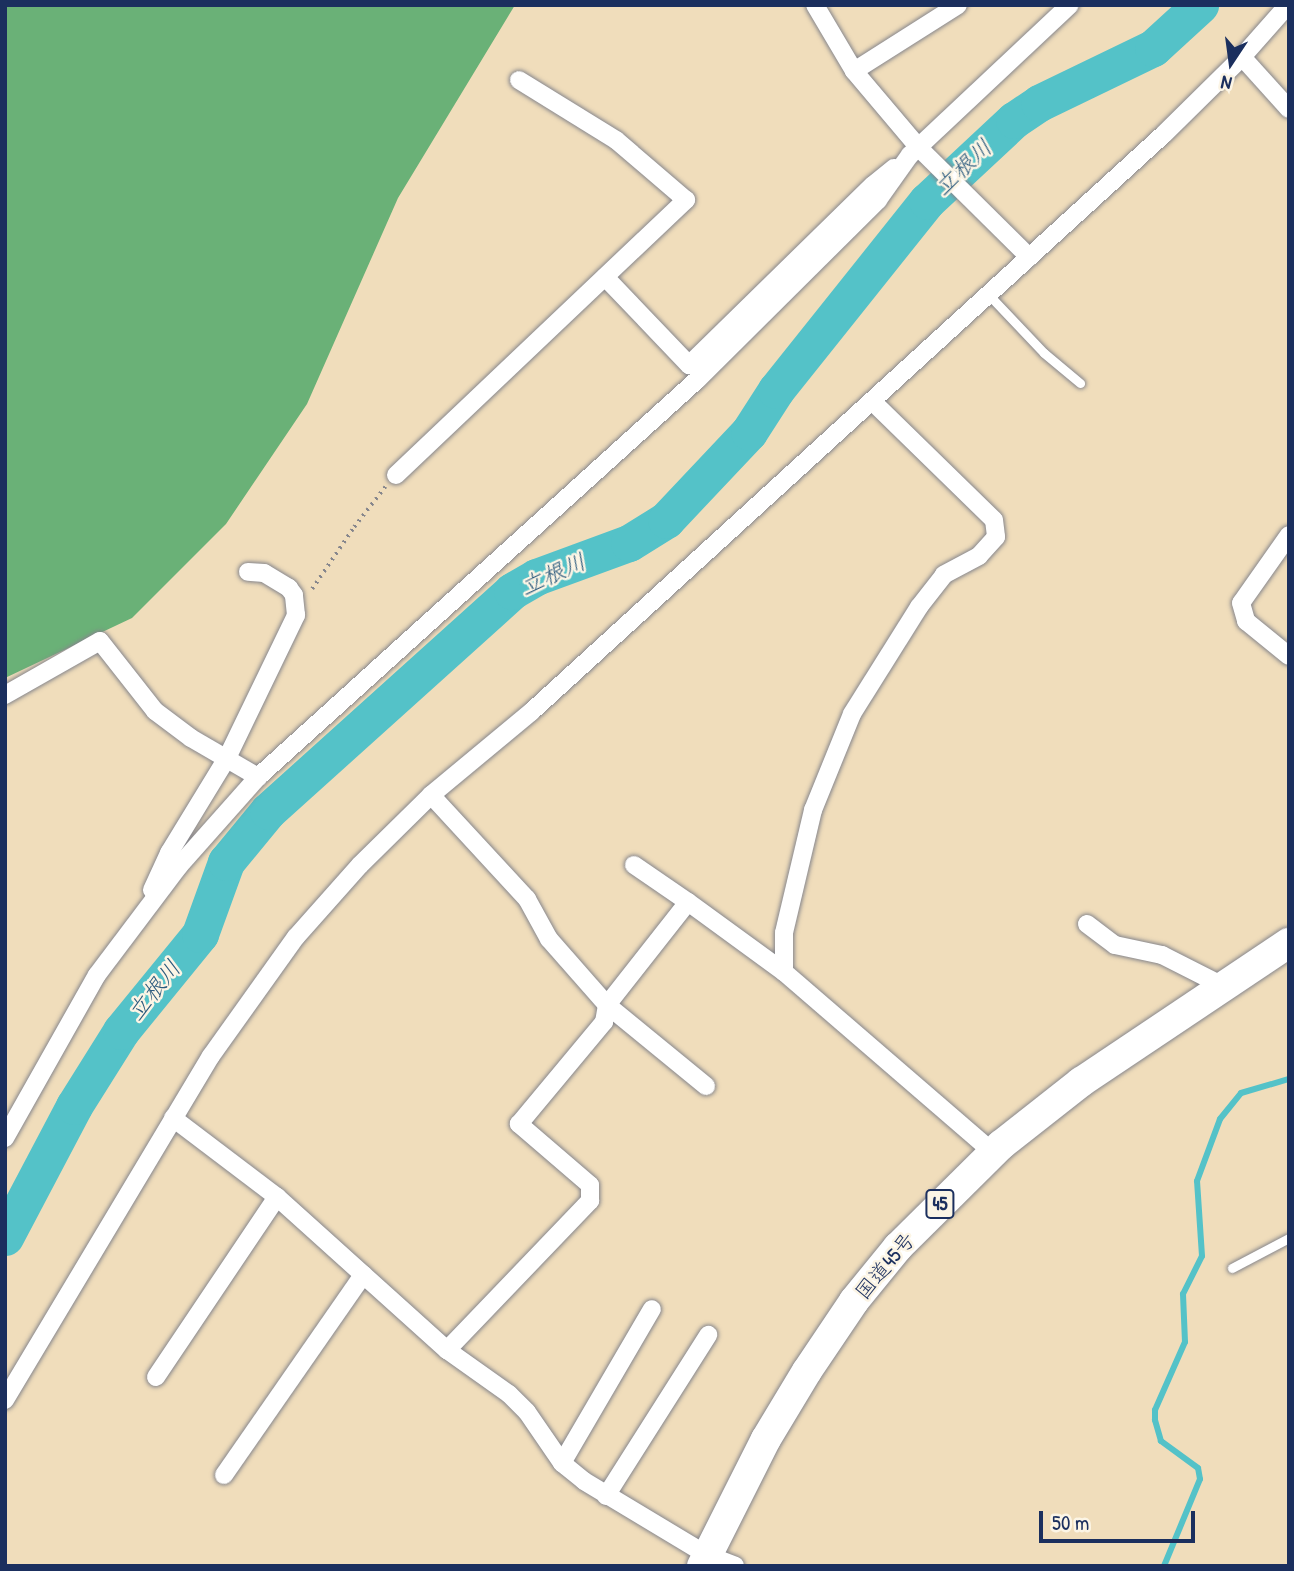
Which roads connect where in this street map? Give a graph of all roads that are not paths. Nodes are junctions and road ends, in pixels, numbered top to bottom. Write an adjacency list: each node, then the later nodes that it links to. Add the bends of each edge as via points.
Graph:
1 (815, 5): 6 (street)
2 (1070, 5): 9 (street)
3 (1289, 5): 5 (street)
4 (958, 6): 6 (street)
5 (1242, 57): 8 (street); 10 (street)
6 (854, 71): 9 (street)
7 (519, 80): 11 (street, via 616,140 687,200)
8 (1289, 108)
9 (918, 152): 10 (street); 11 (street, via 873,185 689,365); 21 (street, via 878,200 698,379)
10 (1029, 257): 12 (street)
11 (605, 277): 15 (street)
12 (988, 294): 13 (lane); 14 (street)
13 (1080, 383)
14 (872, 401): 22 (street, via 531,712); 28 (street, via 994,520 996,537 979,556 944,575 852,714 813,810 784,933)
15 (396, 475)
16 (1289, 535): 18 (street, via 1241,603 1247,621)
17 (248, 572): 20 (street, via 264,573 289,588 296,615)
18 (1289, 656)
19 (5, 695): 20 (street, via 100,641 155,711)
20 (227, 758): 21 (street); 25 (street, via 169,853)
21 (258, 777): 25 (street)
22 (431, 795): 30 (street, via 527,899 549,939); 32 (street, via 296,937)
23 (634, 865): 24 (street)
24 (688, 902): 28 (street); 30 (street)
25 (142, 915): 33 (street, via 97,975)
26 (1087, 924): 29 (street, via 1115,945 1163,955)
27 (1289, 943): 29 (highway, 国道45号 / 45)
28 (784, 972): 34 (street)
29 (1223, 986): 34 (highway, 国道45号 / 45, via 1081,1082)
30 (607, 1005): 31 (street); 41 (street, via 604,1022 519,1124 590,1185 590,1201)
31 (706, 1086)
32 (173, 1118): 35 (street); 43 (street)
33 (5, 1138)
34 (994, 1153): 47 (highway, 国道45号 / 45, via 898,1247 854,1301 766,1439)
35 (277, 1197): 38 (street); 42 (street)
36 (1289, 1238): 37 (lane)
37 (1232, 1268)
38 (363, 1275): 41 (street); 45 (street)
39 (652, 1308): 44 (street)
40 (708, 1335): 46 (street)
41 (447, 1350): 44 (street, via 509,1394)
42 (156, 1377)
43 (5, 1400)
44 (562, 1463): 46 (street)
45 (224, 1475)
46 (606, 1496): 47 (street)
47 (704, 1560): 48 (street)
48 (735, 1566)

